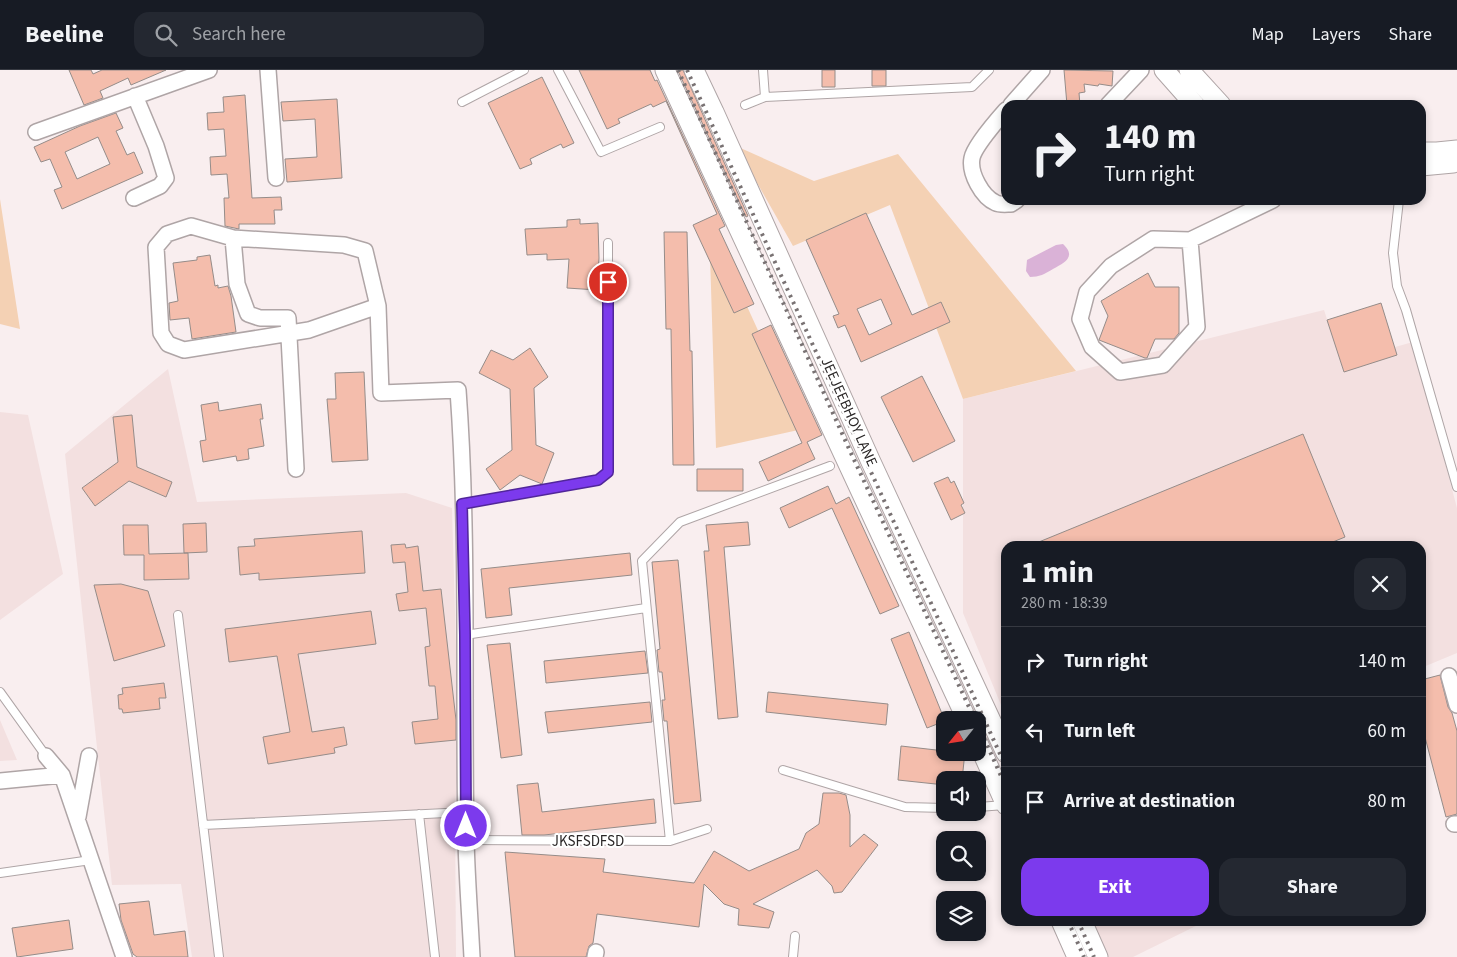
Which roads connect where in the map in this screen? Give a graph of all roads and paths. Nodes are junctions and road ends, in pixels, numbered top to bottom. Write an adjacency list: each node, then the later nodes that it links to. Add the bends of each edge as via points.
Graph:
1 (209, 70): 13 (street)
2 (268, 70): 29 (street)
3 (524, 70): 20 (lane)
4 (558, 70): 23 (lane, via 601,152)
5 (665, 70): 38 (street)
6 (694, 70): 37 (street, JEEJEEBHOY LANE)
7 (763, 70): 15 (lane)
8 (989, 70): 15 (lane, via 972,87)
9 (1042, 70): 16 (street)
10 (1164, 70): 18 (street)
11 (1189, 70): 19 (street)
12 (1137, 71): 17 (street)
13 (170, 76): 14 (street)
14 (135, 96): 24 (street); 30 (street, via 166,178 160,186)
15 (765, 97): 21 (lane)
16 (1015, 100)
17 (1112, 100)
18 (1191, 100)
19 (1216, 100)
20 (462, 102)
21 (745, 105)
22 (1001, 116): 31 (street, via 972,157 973,174 982,191 996,204)
23 (660, 127)
24 (36, 132)
25 (1457, 150): 26 (street)
26 (1426, 152)
27 (1457, 162): 28 (street)
28 (1426, 165)
29 (276, 178)
30 (134, 198)
31 (1001, 204)
32 (1263, 205): 35 (street)
33 (1398, 205): 43 (lane, via 1393,253 1397,286)
34 (233, 238): 39 (street, via 344,245 365,251); 40 (street, via 237,284 248,314 260,318 288,318); 40 (street, via 191,226 167,234 156,247 161,333 168,344 184,350)
35 (1190, 240): 35 (street, via 1197,327 1163,365 1120,372 1092,347 1080,319 1087,292 1111,266 1153,239)
36 (608, 243): 44 (lane, via 608,472 598,480)
37 (796, 293): 38 (street); 48 (street, JEEJEEBHOY LANE)
38 (773, 304): 49 (street)
39 (378, 306): 40 (street, via 309,330); 44 (street, via 381,393 458,390)
40 (289, 333): 42 (street)
41 (830, 466): 45 (lane, via 680,522 642,560)
42 (296, 469)
43 (1457, 487)
44 (462, 504): 47 (street)
45 (646, 608): 47 (lane); 71 (lane)
46 (178, 614): 68 (lane)
47 (465, 635): 65 (street)
48 (966, 666): 49 (street); 54 (street, JEEJEEBHOY LANE)
49 (946, 675): 53 (street)
50 (1449, 676): 52 (street)
51 (0, 692): 55 (lane)
52 (1457, 705)
53 (963, 711)
54 (1001, 742)
55 (46, 756): 59 (street)
56 (89, 756): 67 (street)
57 (986, 761): 61 (street)
58 (783, 770): 64 (lane, via 905,807)
59 (62, 775): 60 (street); 67 (street)
60 (0, 781)
61 (1001, 794)
62 (1001, 805): 63 (lane)
63 (986, 806)
64 (936, 808)
65 (466, 812): 66 (lane); 70 (street)
66 (419, 814): 68 (lane); 79 (lane)
67 (78, 819): 72 (street)
68 (203, 825): 78 (lane)
69 (707, 829): 71 (lane, JKSFSDFSD)
70 (466, 840): 71 (lane, JKSFSDFSD); 80 (street)
71 (670, 841)
72 (91, 860): 73 (lane); 77 (street)
73 (0, 873)
74 (1063, 926): 82 (street)
75 (1084, 926): 83 (street)
76 (795, 936): 81 (lane)
77 (124, 957)
78 (219, 957)
79 (435, 957)
80 (472, 957)
81 (793, 957)
82 (1077, 957)
83 (1098, 957)

